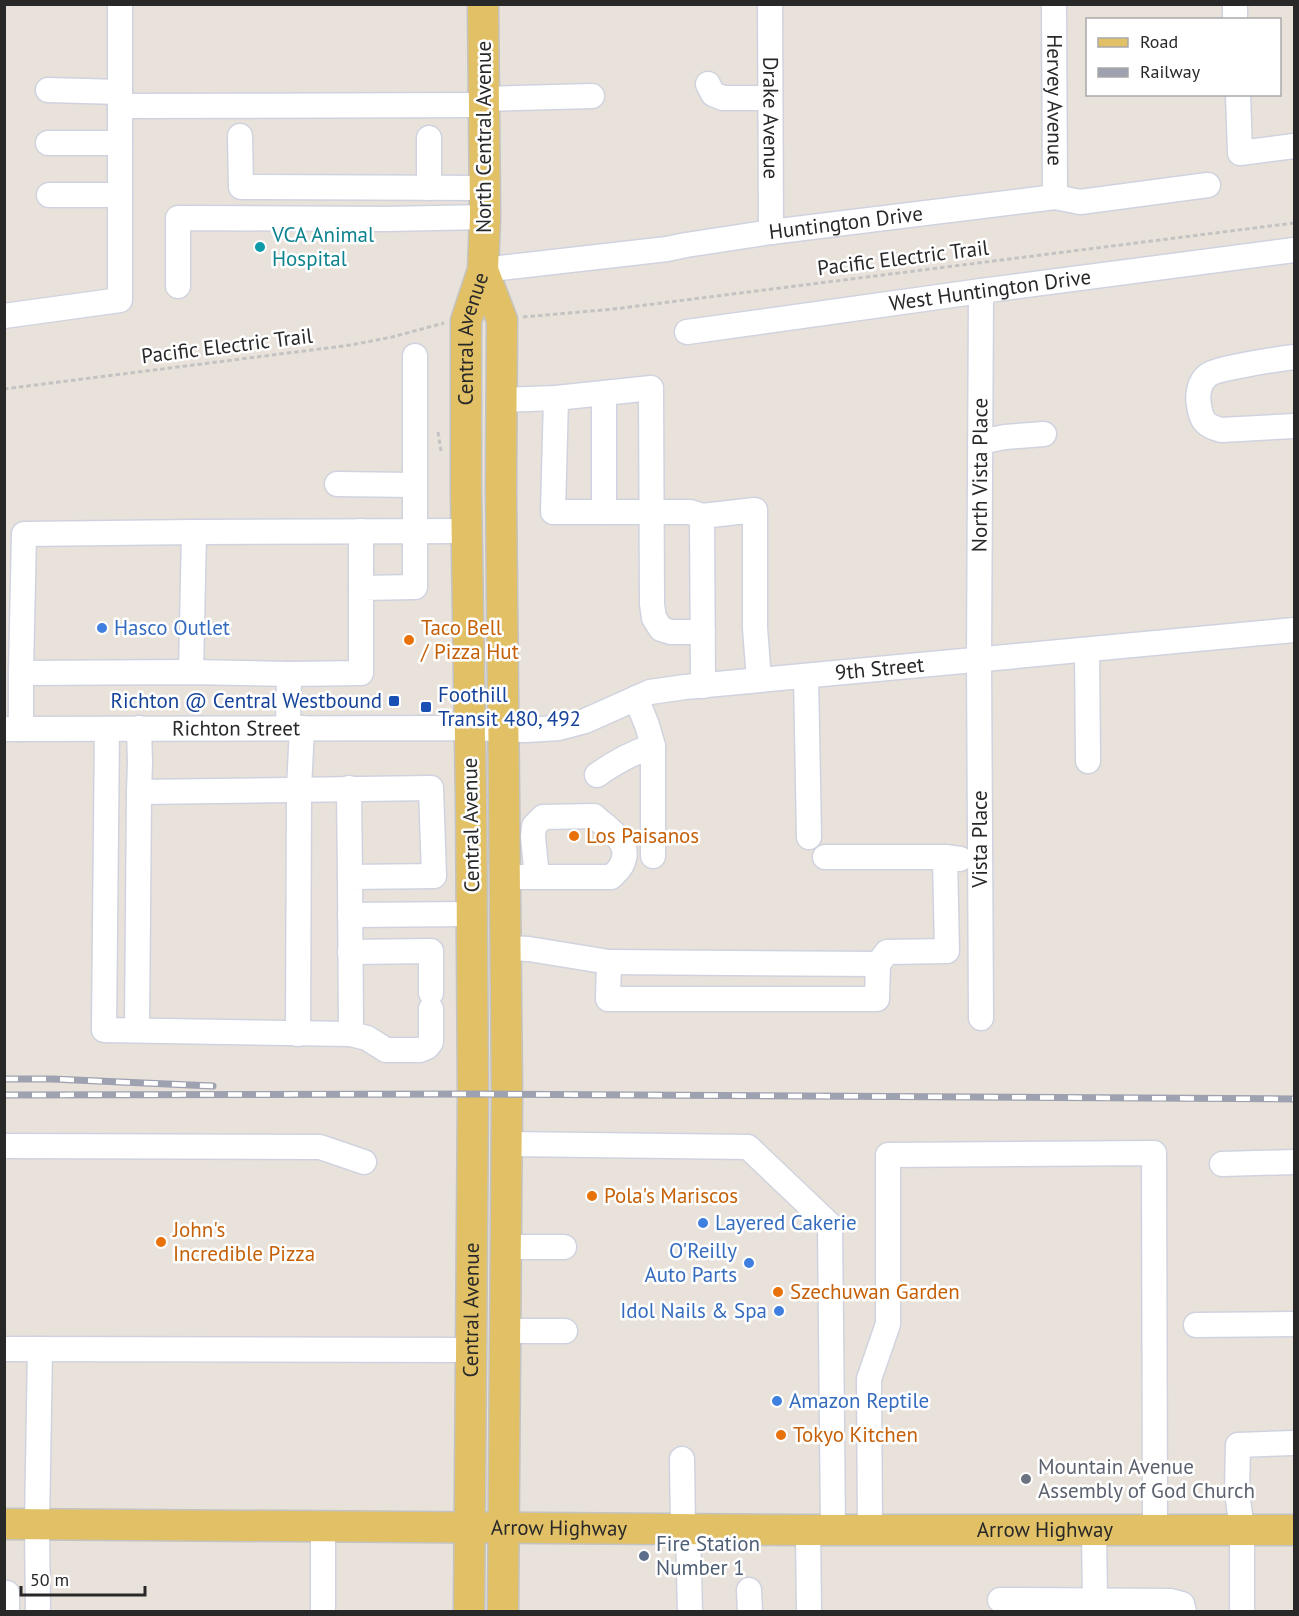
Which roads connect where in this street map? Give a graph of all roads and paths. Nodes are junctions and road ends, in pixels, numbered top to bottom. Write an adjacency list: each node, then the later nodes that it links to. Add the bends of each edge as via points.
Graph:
1 (120, 4): 10 (street)
2 (483, 4): 11 (main road, North Central Avenue)
3 (770, 4): 9 (street, Drake Avenue)
4 (1054, 4): 22 (street, Hervey Avenue)
5 (708, 84): 9 (street, via 713,94 723,98)
6 (48, 90): 10 (street)
7 (591, 96): 11 (street)
8 (1238, 96): 16 (street, via 1240,153)
9 (770, 98): 25 (street, Drake Avenue)
10 (120, 99): 11 (street); 15 (street)
11 (484, 102): 19 (main road, North Central Avenue)
12 (240, 136): 18 (street, via 241,187)
13 (429, 138): 18 (street)
14 (48, 143): 15 (street)
15 (120, 143): 21 (street)
16 (1294, 146)
17 (1208, 185): 22 (street, Huntington Drive, via 1080,202)
18 (429, 188): 19 (street)
19 (484, 188): 23 (main road, North Central Avenue)
20 (49, 195): 21 (street)
21 (120, 195): 30 (street, via 120,300)
22 (1055, 197): 25 (street, Huntington Drive)
23 (484, 217): 27 (main road, North Central Avenue); 28 (street, via 178,218)
24 (1294, 223): 31 (path, Pacific Electric Trail)
25 (771, 232): 27 (street, Huntington Drive, via 667,249)
26 (1294, 250): 29 (street, West Huntington Drive)
27 (483, 270): 39 (main road, Central Avenue, via 502,320); 50 (main road, Central Avenue, via 466,321)
28 (177, 286)
29 (981, 291): 33 (street, West Huntington Drive); 42 (street, North Vista Place)
30 (4, 316)
31 (520, 318)
32 (448, 322): 36 (path, Pacific Electric Trail, via 351,345)
33 (687, 332)
34 (415, 356): 44 (street)
35 (1294, 357): 40 (street, via 1208,374 1199,388 1198,403 1202,418 1221,430)
36 (4, 389)
37 (604, 393): 38 (street); 45 (street); 46 (street, via 651,388)
38 (556, 398): 39 (street); 45 (street, via 553,512)
39 (501, 400): 69 (main road, Central Avenue)
40 (1294, 426)
41 (1044, 434): 42 (street)
42 (981, 442): 56 (street, North Vista Place)
43 (337, 484): 44 (street)
44 (414, 485): 49 (street)
45 (604, 512): 46 (street)
46 (651, 512): 47 (street, via 690,512); 54 (street, via 654,618 661,629 671,632)
47 (702, 516): 54 (street); 61 (street, via 755,510)
48 (361, 531): 49 (street); 51 (street); 52 (street)
49 (414, 531): 50 (street); 52 (street, via 415,587)
50 (466, 531): 66 (main road, Central Avenue)
51 (194, 532): 57 (street); 58 (street, via 24,534)
52 (361, 588): 59 (street, via 361,673)
53 (1294, 630): 55 (street, 9th Street)
54 (703, 632): 62 (street)
55 (1086, 650): 56 (street, 9th Street); 71 (street)
56 (979, 660): 60 (street, 9th Street); 80 (street, Vista Place)
57 (191, 672): 58 (street); 59 (street)
58 (21, 673): 67 (street)
59 (289, 674): 65 (street)
60 (806, 676): 61 (street, 9th Street); 76 (street)
61 (759, 680): 62 (street, 9th Street)
62 (703, 686): 63 (street, 9th Street, via 651,692)
63 (636, 698): 69 (street, 9th Street, via 559,728); 70 (street)
64 (139, 728): 65 (street, Richton Street); 68 (street, Richton Street); 75 (street)
65 (295, 728): 66 (street, Richton Street); 73 (street)
66 (469, 728): 69 (street, 9th Street); 84 (main road, Central Avenue)
67 (13, 729): 68 (street, Richton Street)
68 (107, 729): 91 (street, via 104,1030)
69 (504, 729): 82 (main road, Central Avenue)
70 (653, 746): 72 (street, via 630,754); 77 (street)
71 (1088, 761)
72 (597, 775)
73 (299, 789): 74 (street); 75 (street); 92 (street)
74 (349, 789): 81 (street); 81 (street, via 431,788 434,876)
75 (138, 792): 91 (street)
76 (809, 837)
77 (653, 856)
78 (825, 857): 79 (street)
79 (945, 857): 80 (street); 89 (street, via 946,951 887,951)
80 (980, 860): 90 (street, Vista Place)
81 (350, 877): 85 (street)
82 (506, 877): 83 (street); 86 (main road, Central Avenue)
83 (537, 877): 83 (street, via 611,877 622,866 622,842 594,816 543,817 534,826 532,837)
84 (471, 914): 85 (street); 107 (main road, Central Avenue)
85 (350, 915): 87 (street)
86 (506, 948): 88 (street); 94 (main road, Central Avenue)
87 (350, 952): 93 (street); 93 (street, via 431,951 431,1042 427,1047 386,1050 367,1038)
88 (609, 962): 89 (street); 89 (street, via 608,999 877,999)
89 (878, 964)
90 (981, 1018)
91 (137, 1030): 92 (street)
92 (298, 1034): 93 (street)
93 (351, 1034)
94 (506, 1144): 99 (main road, Central Avenue); 116 (street, via 748,1147 830,1225)
95 (4, 1146): 96 (street, via 320,1146)
96 (364, 1162)
97 (1294, 1162): 98 (street)
98 (1222, 1164)
99 (505, 1247): 100 (street); 104 (main road, Central Avenue)
100 (564, 1247)
101 (1294, 1324): 102 (street)
102 (1196, 1325)
103 (565, 1330): 104 (street)
104 (505, 1331): 114 (main road, Central Avenue)
105 (40, 1349): 106 (street); 107 (street); 111 (street)
106 (4, 1350)
107 (470, 1350): 113 (main road, Central Avenue)
108 (1294, 1443): 120 (street, via 1238,1445 1237,1492)
109 (682, 1459): 115 (street)
110 (4, 1524): 111 (main road, Arrow Highway)
111 (37, 1524): 112 (main road, Arrow Highway); 126 (street)
112 (323, 1527): 113 (main road, Arrow Highway); 127 (street)
113 (468, 1528): 114 (main road, Arrow Highway); 128 (main road, Central Avenue)
114 (503, 1528): 115 (main road, Arrow Highway); 129 (main road, Central Avenue)
115 (686, 1530): 116 (main road, Arrow Highway); 130 (street)
116 (821, 1530): 117 (main road, Arrow Highway); 131 (street)
117 (870, 1530): 118 (main road, Arrow Highway); 119 (street, via 869,1379 888,1324 888,1155 1154,1153)
118 (1094, 1530): 119 (main road, Arrow Highway); 124 (street)
119 (1155, 1530): 120 (main road, Arrow Highway)
120 (1242, 1530): 121 (main road, Arrow Highway); 133 (street)
121 (1294, 1530)
122 (4, 1593): 125 (street)
123 (1000, 1600): 124 (street)
124 (1095, 1600): 132 (street, via 1171,1600 1182,1604)
125 (7, 1611)
126 (38, 1611)
127 (323, 1611)
128 (469, 1611)
129 (503, 1611)
130 (690, 1611)
131 (809, 1611)
132 (1184, 1611)
133 (1242, 1611)

